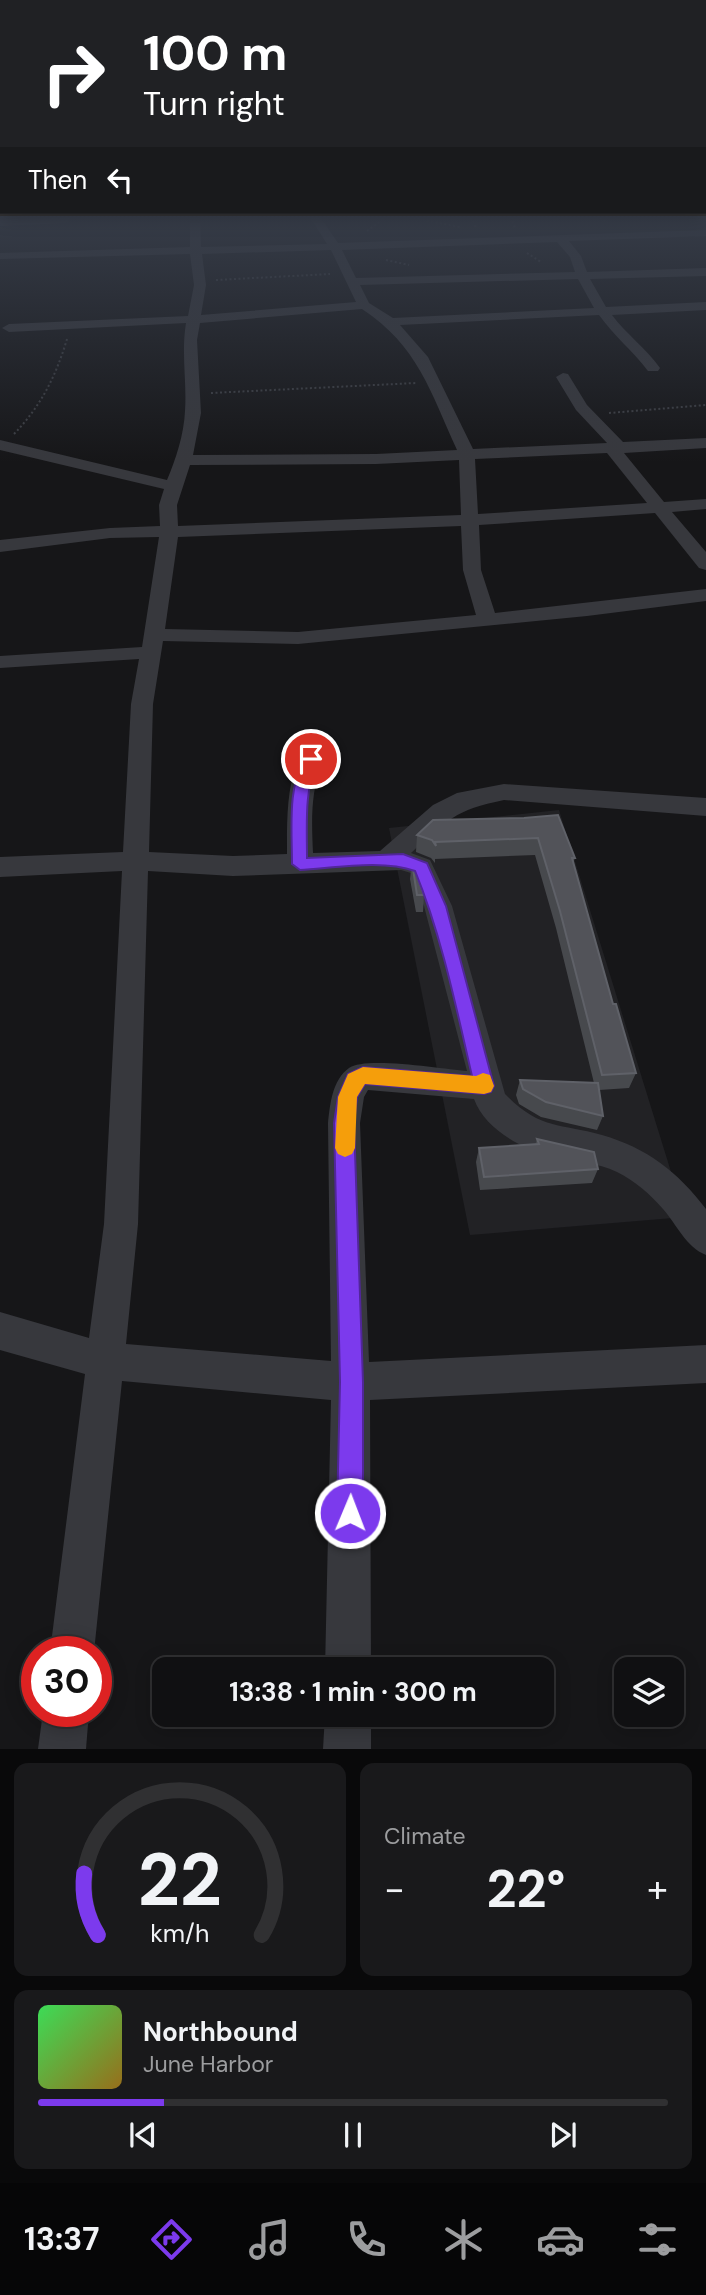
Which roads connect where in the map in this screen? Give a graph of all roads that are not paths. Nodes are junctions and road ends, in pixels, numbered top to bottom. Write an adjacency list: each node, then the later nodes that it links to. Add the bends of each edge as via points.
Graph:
1 (198, 299): 7 (street)
2 (360, 299): 4 (street)
3 (594, 299): 6 (street)
4 (364, 305): 7 (street); 8 (street)
5 (706, 306): 6 (street)
6 (605, 313): 8 (street, via 539,311); 10 (street)
7 (195, 320): 9 (street); 16 (street, via 190,340 194,394)
8 (390, 322): 15 (street, via 421,357)
9 (9, 328)
10 (653, 368)
11 (563, 377): 14 (street)
12 (4, 441): 17 (street)
13 (706, 443): 14 (street)
14 (617, 449): 15 (street); 19 (street)
15 (467, 454): 16 (street); 20 (street)
16 (184, 460): 17 (street)
17 (173, 486): 21 (street)
18 (706, 504): 19 (street)
19 (659, 508): 20 (street); 23 (street)
20 (468, 521): 21 (street); 25 (street, via 472,570)
21 (169, 531): 22 (street, via 68,536); 26 (street)
22 (0, 546)
23 (706, 564)
24 (706, 595): 25 (street)
25 (487, 619): 26 (street, via 298,638)
26 (153, 643): 27 (street, via 57,660); 31 (street, via 142,704)
27 (0, 662)
28 (317, 744): 32 (street, via 304,774)
29 (706, 807): 30 (street, via 504,792 466,799 442,811)
30 (386, 860): 32 (street); 34 (street, via 421,867 438,906)
31 (135, 861): 32 (street); 33 (street); 37 (street, via 121,1224)
32 (300, 864)
33 (0, 867)
34 (484, 1086): 35 (street, via 500,1113 530,1133 607,1152 659,1179 681,1200); 39 (street, via 363,1076 355,1080 344,1123)
35 (706, 1238)
36 (0, 1331): 37 (street)
37 (105, 1361): 39 (street); 40 (street)
38 (706, 1364): 39 (street)
39 (351, 1382): 41 (street)
40 (74, 1636)
41 (348, 1657)
42 (64, 1727): 44 (street)
43 (348, 1727): 45 (street)
44 (61, 1749)
45 (348, 1749)

